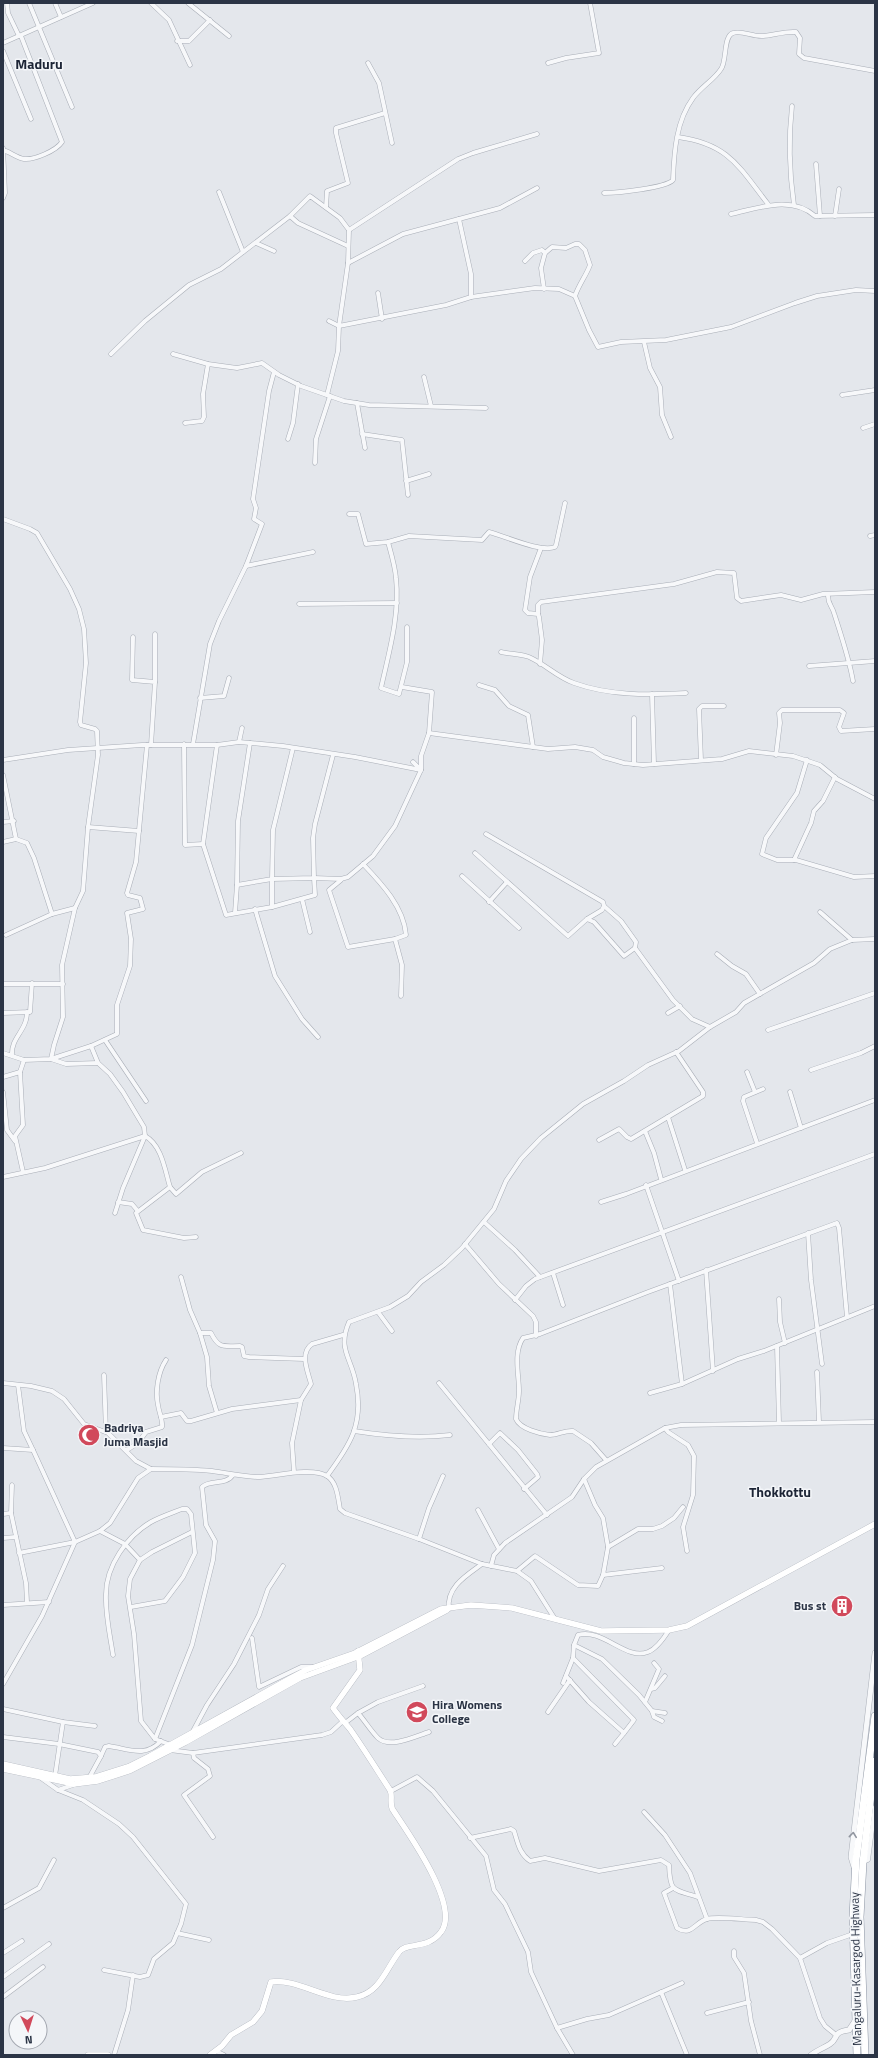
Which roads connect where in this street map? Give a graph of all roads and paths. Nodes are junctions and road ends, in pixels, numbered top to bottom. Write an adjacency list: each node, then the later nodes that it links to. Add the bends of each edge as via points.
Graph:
1 (7, 3): 11 (street, via 8,14)
2 (29, 3): 10 (street)
3 (55, 3): 8 (street)
4 (93, 3): 8 (street)
5 (151, 3): 13 (street, via 169,20)
6 (188, 3): 9 (street)
7 (590, 3): 17 (street, via 600,53)
8 (61, 17): 10 (street)
9 (210, 20): 12 (street); 13 (street, via 189,41)
10 (40, 28): 11 (street); 21 (street)
11 (20, 36): 14 (street); 27 (street, via 62,142 54,149 31,159 23,159)
12 (229, 36)
13 (177, 41): 18 (street)
14 (3, 43)
15 (3, 51): 23 (street)
16 (368, 63): 22 (street, via 379,83)
17 (548, 63)
18 (190, 65)
19 (875, 71): 25 (street, via 804,58 799,54 800,38 796,32 786,31 763,36 732,33 728,37 722,69 693,98 682,116)
20 (792, 106): 35 (street, via 788,163)
21 (72, 107)
22 (385, 113): 26 (street); 36 (street, via 336,128 348,183 327,191)
23 (31, 119)
24 (537, 134): 43 (street, via 458,159)
25 (678, 137): 32 (street, via 674,152 673,180 670,183 617,194); 34 (street, via 697,140 720,150 734,161)
26 (392, 143)
27 (3, 150): 33 (street)
28 (816, 164): 40 (street)
29 (537, 188): 42 (street, via 500,208)
30 (839, 190): 41 (street)
31 (219, 192): 46 (street)
32 (604, 192)
33 (3, 198)
34 (768, 204): 35 (street); 37 (street)
35 (794, 205): 40 (street)
36 (326, 207): 39 (street, via 310,196); 43 (street, via 340,218)
37 (731, 214)
38 (875, 215): 41 (street)
39 (290, 216): 44 (street); 45 (street, via 298,223)
40 (820, 216): 41 (street)
41 (836, 216)
42 (458, 219): 50 (street, via 403,234); 55 (street, via 471,274)
43 (349, 230): 45 (street)
44 (256, 243): 46 (street); 47 (street)
45 (348, 246): 50 (street)
46 (244, 252): 60 (street, via 221,269 190,285 145,321)
47 (274, 252)
48 (545, 253): 49 (street, via 542,250 533,253); 51 (street, via 540,268); 54 (street, via 552,247 566,248 575,244 579,244 585,250 590,265 579,283)
49 (525, 261)
50 (348, 264): 58 (street)
51 (544, 288): 54 (street, via 559,288); 55 (street)
52 (875, 291): 59 (street, via 856,290 824,295 731,327)
53 (378, 293): 56 (street)
54 (575, 296): 59 (street, via 598,347 621,342)
55 (471, 297): 56 (street)
56 (382, 319): 58 (street)
57 (329, 321): 58 (street)
58 (340, 326): 67 (street)
59 (644, 342): 76 (street, via 650,368 660,387 662,415)
60 (111, 354)
61 (173, 354): 62 (street)
62 (208, 364): 63 (street, via 237,368 262,363); 72 (street, via 203,394 204,418 202,422)
63 (274, 372): 65 (street); 91 (street, via 253,499 256,508 254,519 262,524)
64 (424, 377): 70 (street)
65 (298, 384): 67 (street); 77 (street, via 293,423)
66 (875, 390): 68 (street)
67 (329, 395): 69 (street); 79 (street, via 316,439)
68 (842, 395)
69 (357, 403): 70 (street); 75 (street)
70 (431, 406): 71 (street)
71 (486, 408)
72 (185, 423)
73 (875, 424): 74 (street)
74 (864, 428)
75 (362, 434): 78 (street); 81 (street, via 402,440)
76 (671, 437)
77 (288, 439)
78 (365, 448)
79 (315, 463)
80 (429, 474): 81 (street)
81 (406, 481): 82 (street)
82 (408, 495)
83 (565, 502): 89 (street, via 555,547)
84 (349, 514): 88 (street, via 358,514 366,544)
85 (3, 519): 126 (street, via 37,533 70,589 84,630 86,663 80,722 97,731)
86 (875, 535): 87 (street)
87 (870, 536)
88 (388, 542): 89 (street, via 409,536 482,540 489,532); 94 (street, via 396,577)
89 (541, 548): 96 (street, via 530,577 525,610)
90 (313, 552): 91 (street)
91 (246, 566): 112 (street, via 210,644)
92 (875, 592): 93 (street)
93 (828, 596): 96 (street, via 796,600 781,595 742,601 737,598 734,573 717,572 674,584 541,602 538,605); 102 (street)
94 (397, 603): 95 (street); 109 (street, via 395,626 381,688 399,694)
95 (299, 604)
96 (538, 614): 103 (street, via 542,640)
97 (407, 627): 109 (street, via 407,662)
98 (155, 634): 107 (street)
99 (133, 637): 107 (street, via 132,680)
100 (501, 652): 103 (street, via 528,657)
101 (875, 661): 102 (street)
102 (850, 663): 104 (street); 106 (street)
103 (540, 664): 111 (street, via 573,683 601,691)
104 (809, 666)
105 (229, 678): 112 (street, via 224,696)
106 (853, 681)
107 (155, 682): 122 (street)
108 (479, 685): 124 (street, via 495,690 509,706 528,715)
109 (402, 687): 117 (street, via 432,692)
110 (686, 693): 111 (street)
111 (652, 694): 134 (street)
112 (200, 698): 121 (street)
113 (724, 706): 130 (street, via 702,706 699,709)
114 (634, 718): 133 (street)
115 (242, 728): 118 (street)
116 (875, 729): 128 (street, via 841,731 839,727 844,713 840,710 782,710 779,713)
117 (429, 733): 124 (street); 135 (street, via 421,756)
118 (239, 742): 119 (street); 123 (street)
119 (250, 743): 125 (street); 156 (street, via 238,821)
120 (184, 744): 121 (street); 122 (street); 146 (street, via 185,845)
121 (193, 744): 123 (street)
122 (149, 745): 126 (street); 142 (street)
123 (217, 745): 146 (street)
124 (533, 747): 133 (street, via 575,747 593,750 603,758)
125 (293, 748): 127 (street); 153 (street, via 273,830)
126 (98, 749): 129 (street, via 68,750); 141 (street)
127 (333, 755): 135 (street); 152 (street, via 315,824)
128 (776, 755): 130 (street, via 749,751 722,759); 131 (street)
129 (3, 760)
130 (701, 760): 134 (street)
131 (807, 760): 137 (street, via 820,765); 148 (street, via 797,793 766,838 762,854 777,860)
132 (413, 762): 135 (street)
133 (634, 764): 134 (street)
134 (654, 764)
135 (421, 770): 149 (street, via 395,826 373,856)
136 (3, 775): 139 (street)
137 (835, 777): 138 (street); 148 (street, via 823,801 814,811 811,824)
138 (875, 798)
139 (14, 821): 140 (street); 144 (street)
140 (3, 822)
141 (88, 827): 142 (street); 161 (street, via 83,891)
142 (139, 831): 188 (street, via 136,862 127,893 140,898 143,909 127,913 132,939 130,966 117,1005 117,1034)
143 (486, 834): 159 (street, via 602,902)
144 (16, 839): 145 (street); 165 (street, via 27,843)
145 (3, 842)
146 (203, 844): 164 (street, via 226,915)
147 (475, 853): 155 (street)
148 (794, 860): 151 (street, via 854,877)
149 (363, 864): 154 (street, via 348,877); 171 (street, via 381,883 400,914 406,935)
150 (462, 876): 158 (street)
151 (875, 876)
152 (314, 878): 153 (street); 154 (street); 157 (street, via 315,895)
153 (272, 879): 156 (street); 160 (street)
154 (341, 879): 171 (street, via 329,890 348,948)
155 (507, 882): 158 (street); 166 (street, via 568,936)
156 (238, 885): 164 (street)
157 (302, 899): 160 (street); 168 (street)
158 (489, 902): 167 (street)
159 (604, 906): 166 (street, via 602,910); 173 (street, via 621,921 636,942)
160 (272, 907): 162 (street)
161 (76, 908): 165 (street); 177 (street, via 62,965)
162 (256, 909): 164 (street); 187 (street, via 275,976 302,1019)
163 (820, 912): 172 (street)
164 (235, 913)
165 (52, 914): 169 (street)
166 (587, 918): 173 (street, via 594,922 624,956)
167 (519, 928)
168 (310, 932)
169 (6, 935)
170 (875, 938): 172 (street)
171 (395, 939): 180 (street, via 402,965)
172 (852, 940): 179 (street, via 830,949 808,966)
173 (635, 948): 181 (street)
174 (717, 954): 179 (street, via 746,974)
175 (32, 983): 176 (street); 177 (street); 182 (street, via 30,1012)
176 (3, 984)
177 (63, 984): 194 (street, via 63,1017)
178 (875, 993): 186 (street)
179 (760, 994): 185 (street)
180 (401, 996)
181 (680, 1006): 184 (street); 185 (street, via 692,1019)
182 (27, 1012): 183 (street); 193 (street, via 27,1022 13,1045)
183 (3, 1013)
184 (668, 1013)
185 (710, 1028): 191 (street)
186 (768, 1030)
187 (318, 1036)
188 (105, 1040): 189 (street); 206 (street)
189 (91, 1046): 194 (street); 196 (street)
190 (875, 1046): 197 (street)
191 (676, 1052): 207 (street, via 704,1095); 226 (street, via 648,1065 583,1104 541,1138 521,1159 506,1181 494,1209)
192 (3, 1053): 193 (street)
193 (12, 1055): 195 (street)
194 (52, 1059): 195 (street); 196 (street, via 66,1064)
195 (24, 1060): 198 (street)
196 (98, 1063): 210 (street, via 123,1092 144,1127)
197 (811, 1070)
198 (20, 1072): 200 (street); 212 (street, via 23,1126 15,1136)
199 (747, 1072): 203 (street)
200 (3, 1077)
201 (763, 1089): 203 (street)
202 (3, 1092): 212 (street, via 7,1130)
203 (755, 1092): 213 (street, via 744,1097 743,1101)
204 (790, 1092): 208 (street)
205 (875, 1100): 208 (street)
206 (146, 1101)
207 (668, 1117): 209 (street); 216 (street)
208 (801, 1128): 213 (street)
209 (645, 1131): 211 (street, via 628,1138 619,1129); 219 (street)
210 (146, 1136): 217 (street, via 45,1168); 221 (street, via 150,1138 161,1158); 222 (street)
211 (599, 1140)
212 (15, 1141): 217 (street)
213 (757, 1143): 216 (street)
214 (241, 1153): 221 (street, via 202,1172 176,1194)
215 (875, 1154): 227 (street)
216 (686, 1170): 219 (street)
217 (23, 1172): 218 (street)
218 (3, 1177)
219 (661, 1179): 220 (street)
220 (646, 1185): 223 (street); 227 (street)
221 (170, 1187): 224 (street)
222 (118, 1202): 224 (street, via 132,1204); 225 (street)
223 (601, 1202)
224 (137, 1210): 229 (street, via 137,1218 143,1230 184,1238)
225 (115, 1213)
226 (484, 1222): 230 (street); 234 (street)
227 (662, 1233): 232 (street); 235 (street)
228 (808, 1233): 231 (street); 242 (street, via 831,1224 839,1224); 243 (street, via 811,1280)
229 (196, 1237)
230 (465, 1244): 238 (street); 241 (street, via 408,1296)
231 (706, 1270): 235 (street); 253 (street)
232 (553, 1273): 234 (street); 239 (street)
233 (181, 1277): 245 (street, via 190,1310)
234 (540, 1277): 238 (street, via 529,1283)
235 (679, 1281): 236 (street)
236 (670, 1284): 247 (street); 258 (street)
237 (779, 1299): 248 (street, via 780,1322)
238 (515, 1300): 247 (street, via 533,1316 536,1322)
239 (563, 1305)
240 (875, 1306): 242 (street)
241 (378, 1312): 244 (street); 246 (street, via 348,1322)
242 (847, 1317): 243 (street)
243 (819, 1328): 248 (street); 252 (street)
244 (392, 1331)
245 (200, 1333): 250 (street, via 211,1333 220,1346 240,1346 244,1356); 262 (street, via 207,1357 209,1386)
246 (343, 1335): 250 (street, via 312,1344); 268 (street, via 344,1349 356,1383 358,1418)
247 (536, 1336): 275 (street, via 523,1338 520,1344 517,1363 517,1422 525,1428 549,1435 573,1431 591,1443)
248 (785, 1343): 249 (street)
249 (777, 1346): 253 (street, via 738,1359); 266 (street)
250 (304, 1359): 261 (street, via 311,1384)
251 (166, 1360): 263 (street, via 161,1367 157,1391)
252 (822, 1364)
253 (713, 1371): 258 (street)
254 (817, 1372): 264 (street)
255 (104, 1375): 269 (street)
256 (3, 1383): 259 (street)
257 (439, 1383): 271 (street)
258 (682, 1384): 260 (street)
259 (18, 1385): 269 (street, via 52,1392 64,1399 84,1424); 273 (street, via 23,1426)
260 (650, 1393)
261 (301, 1400): 262 (street); 277 (street, via 292,1443)
262 (217, 1413): 263 (street, via 190,1421 181,1413)
263 (161, 1417): 274 (street, via 162,1427 146,1432 138,1443)
264 (819, 1422): 265 (street); 266 (street)
265 (875, 1422)
266 (780, 1423): 267 (street, via 674,1425)
267 (666, 1428): 275 (street); 299 (street, via 668,1432 688,1444 694,1456 693,1496 683,1527)
268 (354, 1431): 270 (street, via 385,1436); 279 (street, via 350,1444)
269 (106, 1432): 274 (street)
270 (450, 1435)
271 (489, 1444): 283 (street); 283 (street, via 500,1433 528,1462 538,1478)
272 (3, 1448): 273 (street)
273 (33, 1450): 295 (street)
274 (127, 1450): 276 (street, via 136,1461)
275 (606, 1460): 281 (street)
276 (151, 1468): 278 (street, via 212,1471); 290 (street, via 138,1478 110,1523)
277 (294, 1472): 278 (street, via 260,1477); 279 (street)
278 (233, 1475): 346 (street, via 226,1481 205,1484 202,1487 206,1525 215,1541 213,1560 192,1645)
279 (327, 1476): 294 (street, via 338,1496 340,1509 345,1513)
280 (443, 1476): 294 (street)
281 (584, 1479): 288 (street, via 572,1497); 297 (street, via 603,1518)
282 (12, 1485): 286 (street)
283 (524, 1489): 288 (street)
284 (683, 1507): 297 (street, via 674,1518 662,1526 638,1529)
285 (478, 1510): 298 (street)
286 (11, 1513): 287 (street); 292 (street)
287 (3, 1514)
288 (547, 1515): 298 (street)
289 (875, 1524): 314 (main road, via 698,1621)
290 (100, 1531): 295 (street); 296 (street)
291 (192, 1532): 296 (street, via 191,1514 182,1509 150,1522); 301 (street); 311 (street, via 195,1553 183,1577 165,1601)
292 (16, 1537): 293 (street); 300 (street)
293 (3, 1538)
294 (419, 1539): 302 (street)
295 (75, 1542): 300 (street); 309 (street)
296 (126, 1544): 301 (street); 320 (street, via 106,1581 105,1595)
297 (608, 1547): 307 (street)
298 (499, 1549): 304 (street, via 494,1555)
299 (687, 1551)
300 (19, 1553): 308 (street, via 26,1583)
301 (140, 1560): 311 (street, via 130,1579 128,1596)
302 (482, 1564): 304 (street); 312 (street, via 454,1588)
303 (283, 1566): 343 (street, via 268,1589 259,1615 234,1664 206,1705)
304 (492, 1566): 306 (street)
305 (662, 1568): 307 (street)
306 (517, 1571): 307 (street, via 535,1556 582,1586 598,1586); 313 (street, via 531,1581)
307 (603, 1575)
308 (27, 1602): 309 (street); 310 (street)
309 (49, 1602): 328 (street)
310 (3, 1604)
311 (131, 1607): 346 (street, via 141,1721)
312 (448, 1609): 313 (main road, via 471,1605 512,1608); 319 (main road, via 441,1609 425,1616)
313 (555, 1619): 315 (main road)
314 (669, 1630): 315 (main road); 315 (street, via 648,1652 633,1654)
315 (588, 1631): 317 (street, via 578,1635)
316 (252, 1638): 323 (street, via 259,1687 301,1667)
317 (574, 1645): 321 (street); 331 (street, via 602,1659)
318 (875, 1653): 370 (street, one-way to 318, via 851,1857)
319 (359, 1654): 323 (main road); 340 (main road, via 360,1670 333,1708); 347 (main road, via 300,1678)
320 (113, 1655)
321 (573, 1658): 324 (street); 344 (street, via 634,1720)
322 (654, 1663): 330 (street, via 659,1669)
323 (314, 1667): 343 (main road, via 278,1684)
324 (566, 1676): 326 (street); 327 (street)
325 (665, 1676): 330 (street)
326 (570, 1680): 334 (street); 344 (street, via 589,1702)
327 (563, 1682)
328 (3, 1684)
329 (423, 1686): 335 (street, via 378,1702)
330 (651, 1689): 331 (street)
331 (645, 1702): 333 (street)
332 (3, 1709): 339 (street)
333 (652, 1711): 336 (street); 338 (street, via 654,1717)
334 (548, 1712)
335 (358, 1713): 340 (street); 342 (street, via 382,1741 389,1743)
336 (665, 1713)
337 (875, 1716): 370 (highway, Mangaluru-Kasargod Highway)
338 (662, 1720)
339 (63, 1722): 341 (street); 349 (street)
340 (344, 1722): 352 (street, via 322,1735); 363 (main road)
341 (95, 1726)
342 (429, 1732)
343 (192, 1733): 347 (main road)
344 (624, 1733): 350 (street)
345 (3, 1737): 349 (street)
346 (155, 1739): 348 (street)
347 (184, 1740): 351 (main road)
348 (161, 1741): 351 (street, via 167,1742); 353 (street, via 150,1751 144,1752 105,1747)
349 (59, 1744): 353 (street, via 90,1750); 357 (street)
350 (614, 1744)
351 (170, 1748): 352 (street); 359 (main road, via 130,1766); 360 (main road, via 130,1771 98,1781)
352 (193, 1753): 366 (street, via 194,1758 208,1769 210,1776 184,1795)
353 (101, 1756): 359 (street)
354 (875, 1762): 361 (highway, Mangaluru-Kasargod Highway)
355 (4, 1765): 356 (main road)
356 (23, 1770): 357 (main road); 358 (main road)
357 (55, 1776): 359 (main road, via 70,1779)
358 (39, 1777): 360 (main road, via 64,1784); 362 (street)
359 (89, 1778)
360 (76, 1784): 362 (street)
361 (874, 1786): 369 (highway, Mangaluru-Kasargod Highway)
362 (58, 1790): 375 (street, via 78,1797 107,1814 133,1837 185,1902)
363 (391, 1791): 367 (street, via 416,1777 434,1791); 395 (main road, via 392,1809 438,1885 445,1912 445,1923 441,1932 424,1945 400,1950 376,1986 355,1998 342,1999 288,1983 271,1982 258,2017 231,2035)
364 (875, 1807): 369 (street, via 868,1860)
365 (644, 1812): 372 (street, via 664,1835 690,1873)
366 (213, 1838)
367 (470, 1838): 371 (street, via 511,1829 524,1856 530,1861 545,1858 595,1871 661,1860 669,1865 670,1884); 393 (street, via 486,1856 494,1890 505,1904 528,1952 531,1972)
368 (54, 1860): 373 (street, via 39,1888)
369 (863, 1862): 392 (highway, Mangaluru-Kasargod Highway)
370 (856, 1874): 376 (highway, Mangaluru-Kasargod Highway)
371 (673, 1888): 372 (street); 374 (street, via 664,1893 677,1928 687,1932)
372 (698, 1897): 374 (street)
373 (3, 1908)
374 (707, 1919): 382 (street, via 763,1922)
375 (177, 1933): 377 (street); 385 (street, via 173,1943 154,1959 148,1976)
376 (853, 1934): 382 (street, via 827,1943); 392 (highway, Mangaluru-Kasargod Highway)
377 (209, 1940)
378 (22, 1941): 381 (street)
379 (49, 1944): 386 (street)
380 (734, 1951): 390 (street, via 734,1957 744,1973)
381 (3, 1953)
382 (800, 1958): 394 (street, via 820,2018)
383 (43, 1967): 389 (street)
384 (104, 1970): 385 (street)
385 (133, 1975): 398 (street, via 128,2010)
386 (3, 1977)
387 (682, 1983): 388 (street)
388 (661, 1992): 393 (street, via 609,2016 587,2019); 402 (street)
389 (3, 1997)
390 (748, 2002): 391 (street); 403 (street, via 754,2040)
391 (707, 2013)
392 (860, 2019): 394 (street, via 849,2030); 405 (highway, Mangaluru-Kasargod Highway); 406 (highway, Mangaluru-Kasargod Highway)
393 (557, 2028): 401 (street)
394 (836, 2035): 404 (street, via 832,2043)
395 (216, 2051): 399 (main road); 400 (street)
396 (88, 2055): 397 (main road)
397 (108, 2055)
398 (114, 2055)
399 (210, 2055)
400 (224, 2055)
401 (573, 2055)
402 (686, 2055)
403 (760, 2055)
404 (811, 2055)
405 (858, 2055)
406 (865, 2055)

